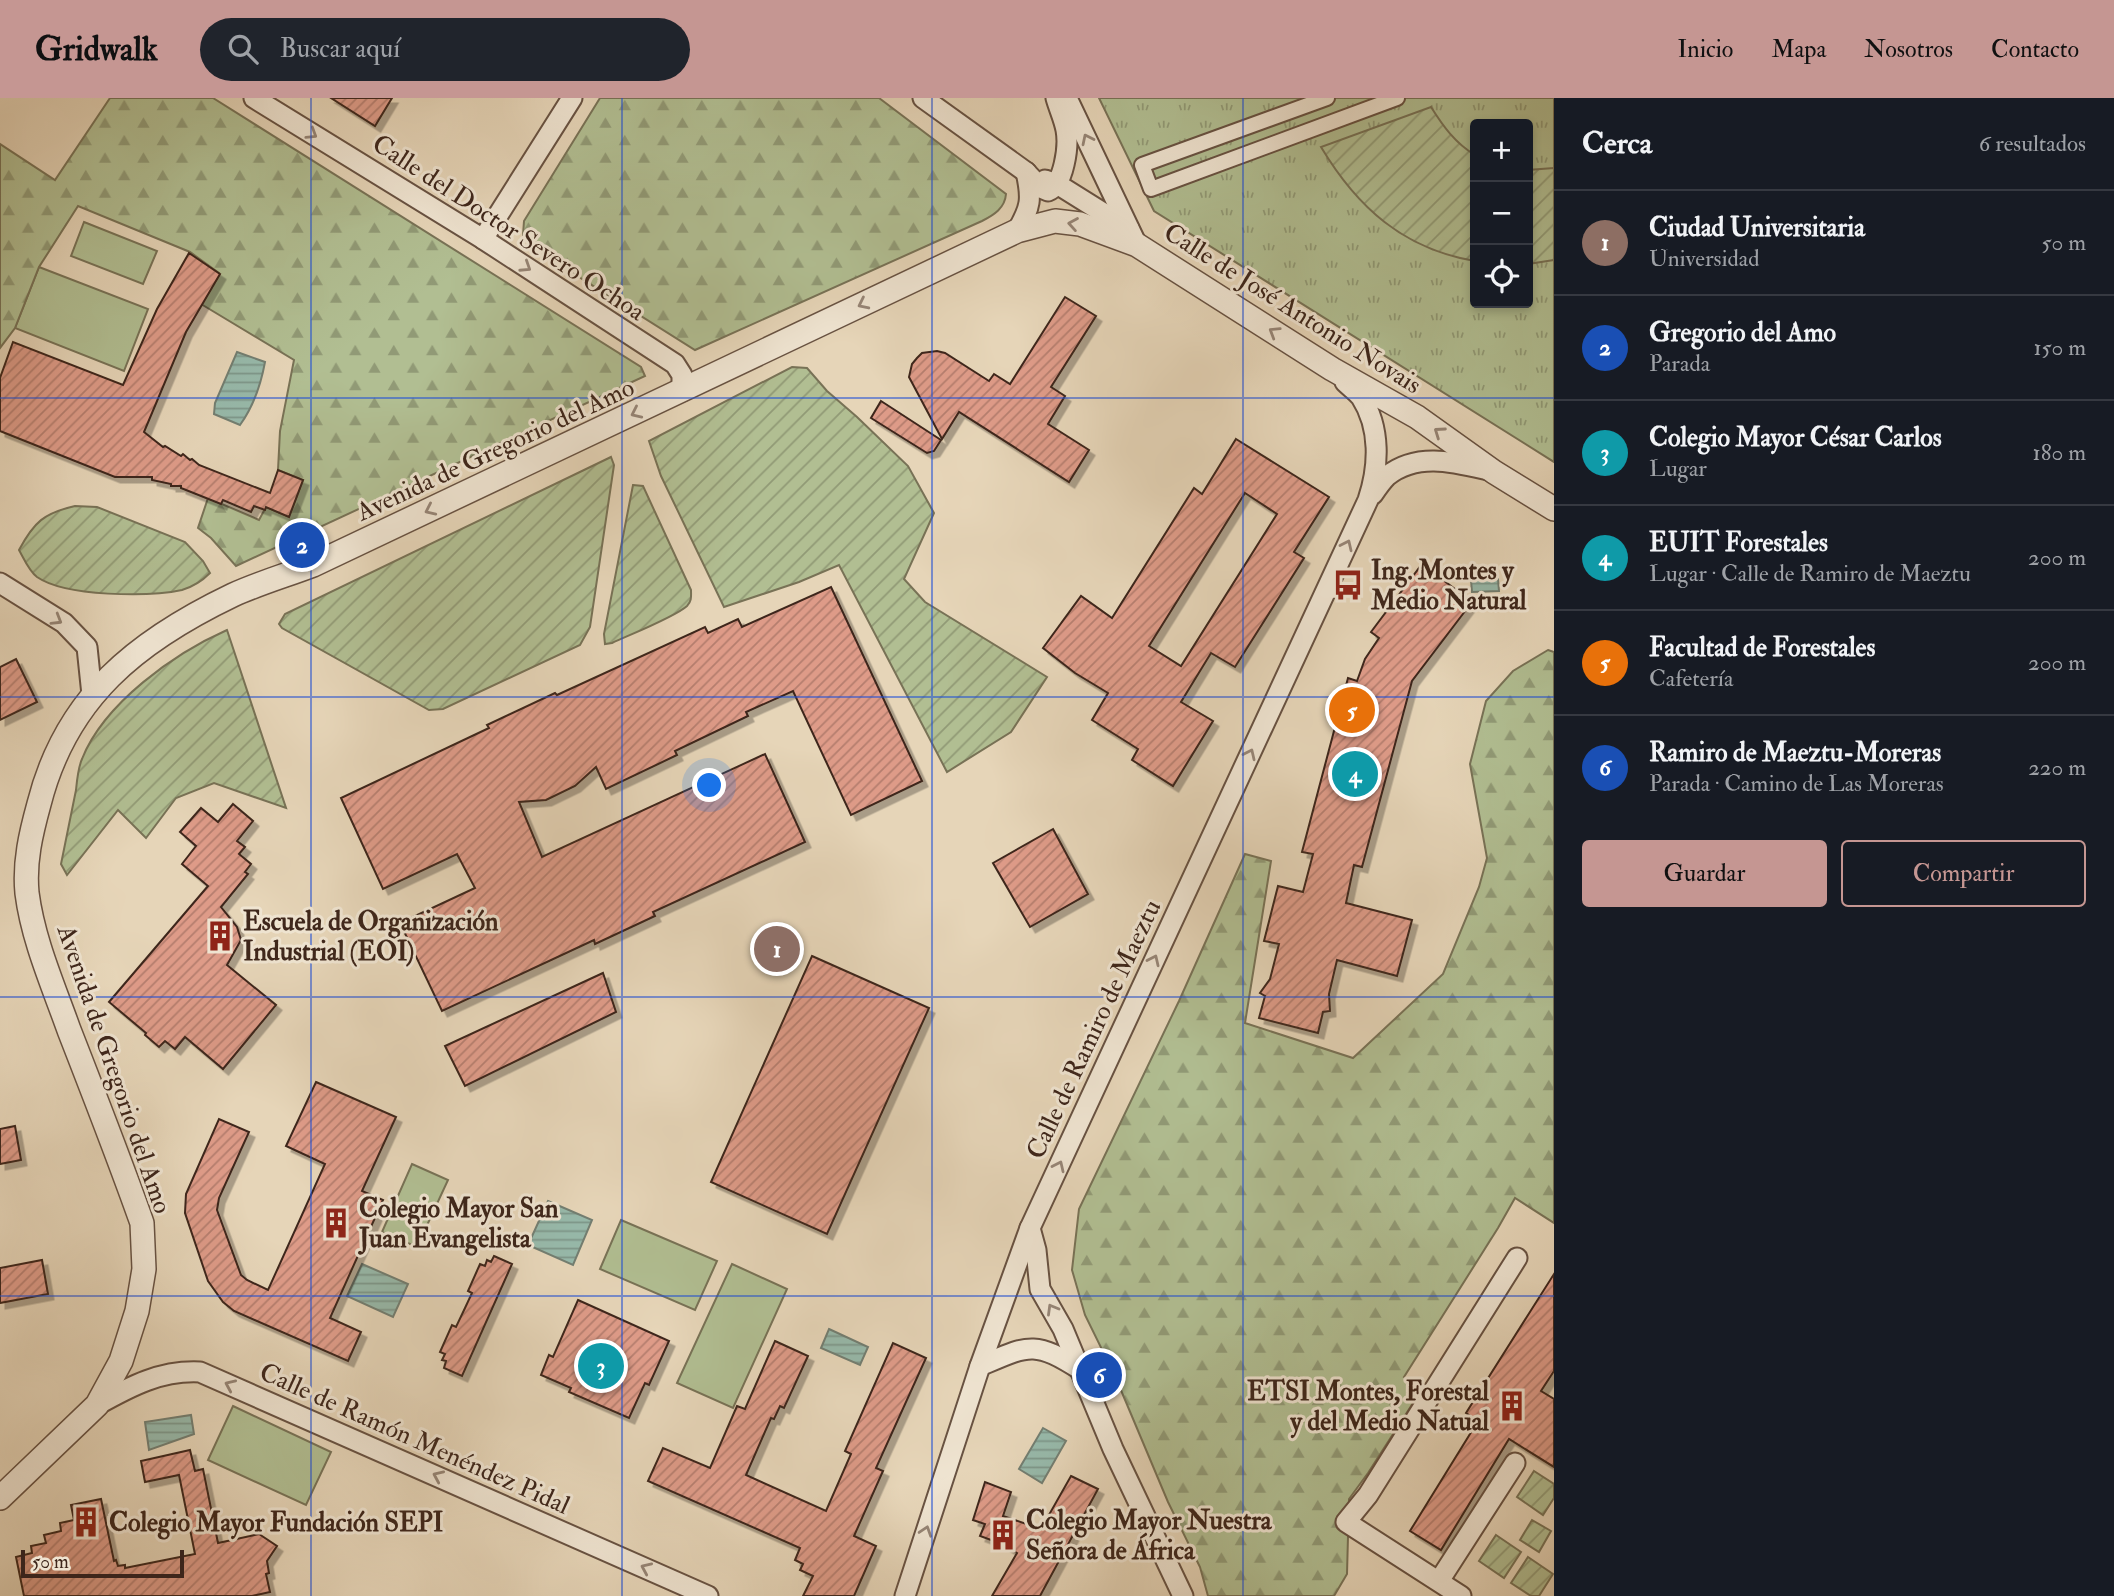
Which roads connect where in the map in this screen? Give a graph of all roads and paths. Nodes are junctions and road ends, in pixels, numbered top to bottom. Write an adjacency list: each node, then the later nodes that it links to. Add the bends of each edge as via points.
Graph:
1 (254, 98): 12 (street, Calle del Doctor Severo Ochoa, one-way to 12)
2 (572, 98): 12 (street)
3 (923, 98): 8 (street)
4 (1056, 98): 9 (street, via 1067,131 1066,158)
5 (1067, 98): 11 (street, Calle de José Antonio Novais, one-way to 5)
6 (1327, 98): 7 (street, via 1142,165 1139,170 1151,189)
7 (1397, 98)
8 (1027, 172): 9 (street); 10 (street, via 1029,211)
9 (1057, 184): 11 (street)
10 (1017, 231): 11 (street, Avenida de Gregorio del Amo, one-way to 10, via 1055,221); 14 (street, Avenida de Gregorio del Amo, one-way to 14)
11 (1133, 237): 13 (street, Calle de José Antonio Novais, one-way to 11)
12 (483, 239): 14 (street, Calle del Doctor Severo Ochoa, one-way to 14, via 675,364 682,375)
13 (1332, 369): 15 (street, Calle de José Antonio Novais, one-way to 13, via 1417,417); 16 (street, Calle de Ramiro de Maeztu, via 1361,397 1373,427 1376,476)
14 (682, 391): 19 (street, Avenida de Gregorio del Amo, one-way to 19, via 313,565 234,595 161,634)
15 (1494, 472): 16 (street, Calle de Ramiro de Maeztu, via 1452,461 1410,464 1387,476); 17 (street, Calle de José Antonio Novais)
16 (1368, 500): 20 (street, Calle de Ramiro de Maeztu, one-way to 16)
17 (1554, 509)
18 (0, 583): 19 (street, one-way to 19, via 64,623 87,647)
19 (92, 695): 24 (street, Avenida de Gregorio del Amo, via 62,739 42,790 28,846 27,892 41,955 142,1223 144,1269 137,1311 121,1362)
20 (1030, 1228): 22 (street, Calle de Ramiro de Maeztu); 23 (street, one-way to 20, via 1040,1289)
21 (1517, 1258): 27 (street, via 1368,1495 1346,1522)
22 (980, 1366): 23 (street, via 1036,1347); 29 (street, Calle de Ramiro de Maeztu, one-way to 22)
23 (1081, 1371): 30 (street)
24 (97, 1405): 26 (street, Avenida de Gregorio del Amo); 28 (street, Calle de Ramón Menéndez Pidal, one-way to 24, via 200,1372 154,1377)
25 (1515, 1463): 27 (street)
26 (0, 1498)
27 (1438, 1581): 31 (street)
28 (708, 1596)
29 (905, 1596)
30 (1183, 1596)
31 (1461, 1596)

